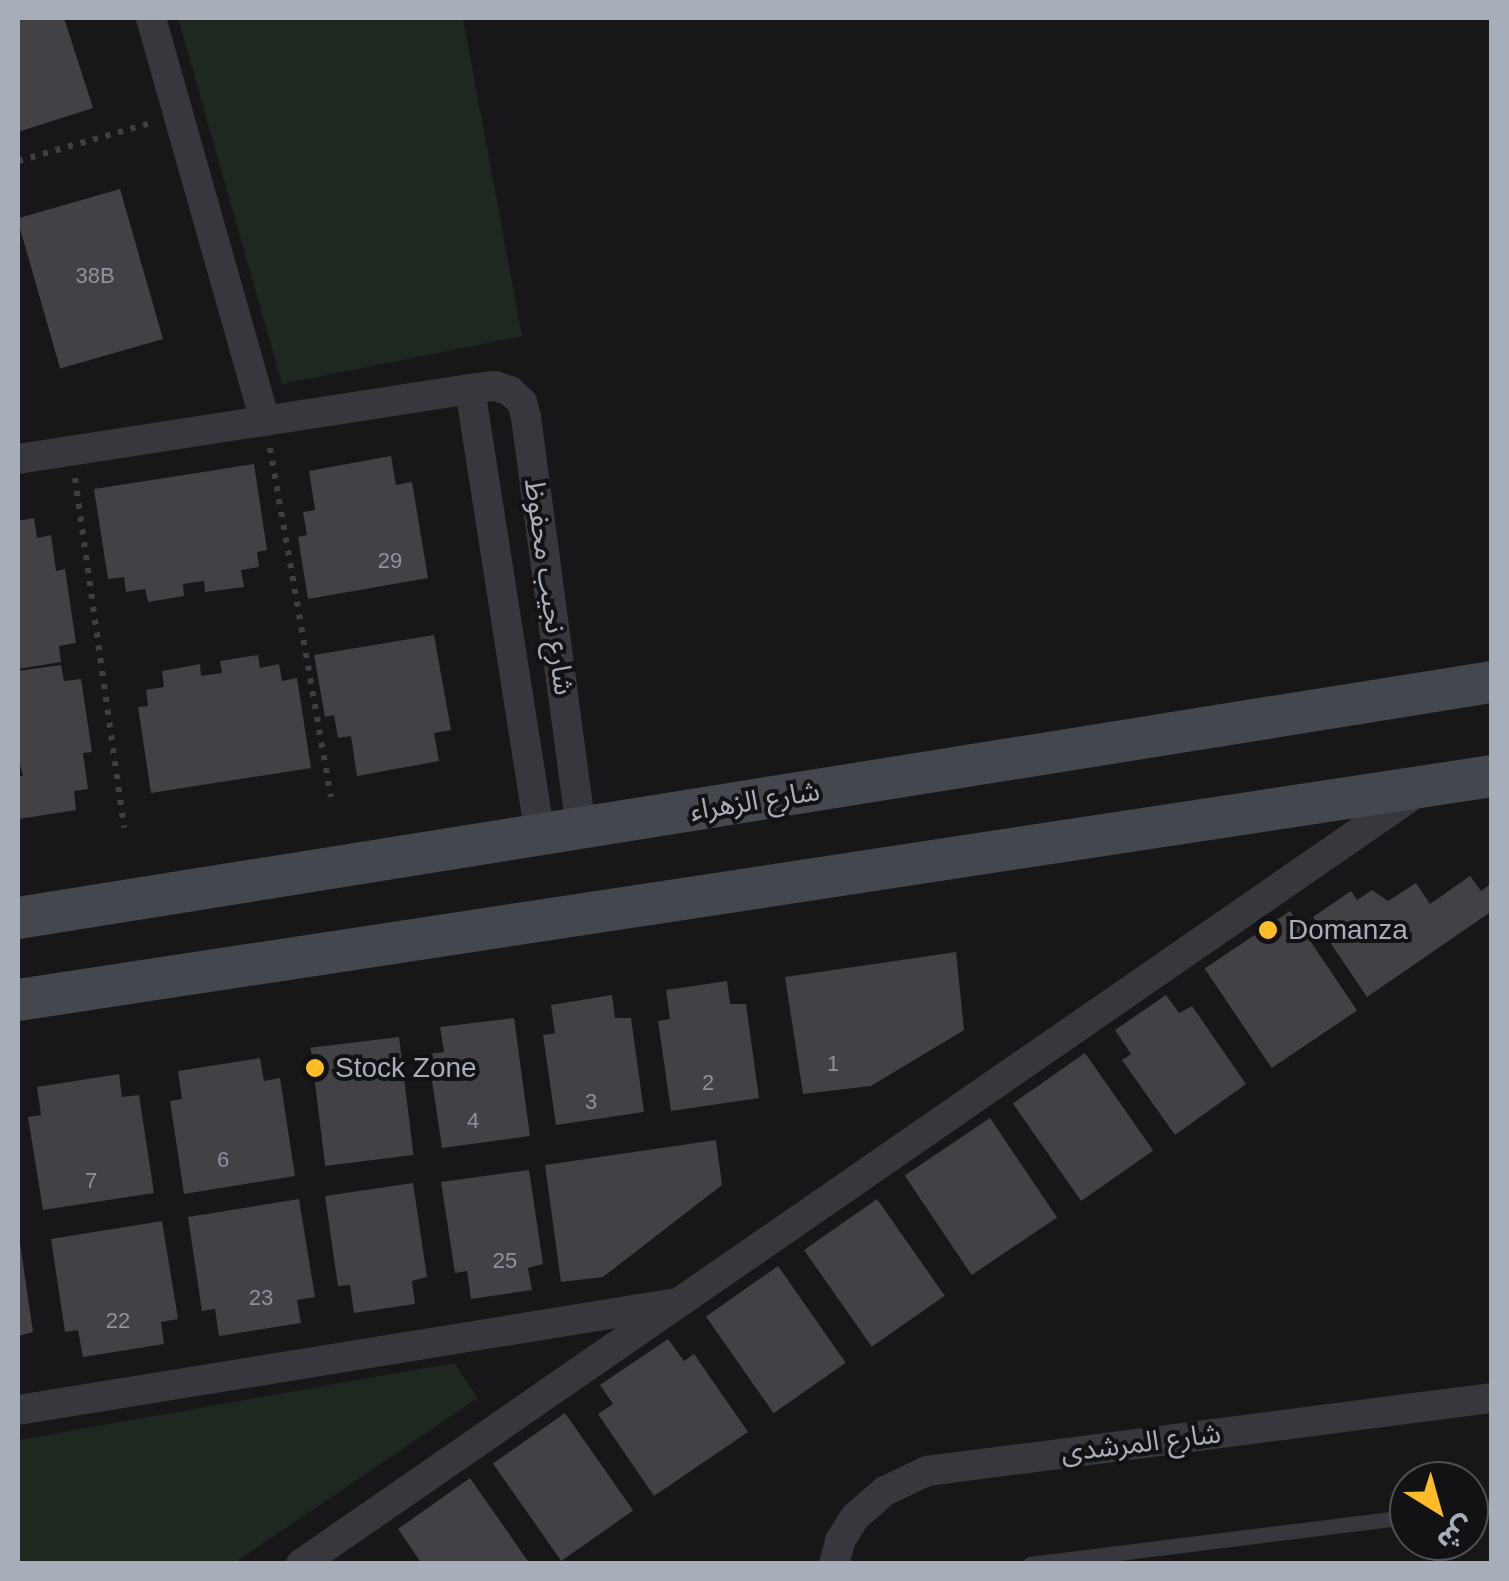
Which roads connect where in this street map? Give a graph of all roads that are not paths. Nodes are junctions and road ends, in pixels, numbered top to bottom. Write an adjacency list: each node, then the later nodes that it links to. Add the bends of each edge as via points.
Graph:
1 (151, 18): 3 (street)
2 (470, 389): 3 (street, شارع نجيب محفوظ); 8 (street, شارع نجيب محفوظ); 8 (street, شارع نجيب محفوظ, via 510,391 526,417)
3 (265, 421): 4 (street, شارع نجيب محفوظ)
4 (18, 459)
5 (1492, 682): 8 (main road, شارع الزهراء)
6 (1492, 776): 7 (main road)
7 (1426, 786): 10 (main road); 11 (street)
8 (561, 833): 9 (main road, شارع الزهراء)
9 (18, 918)
10 (18, 1000)
11 (678, 1303): 13 (street); 15 (street)
12 (1492, 1398): 16 (street, شارع المرشدى, via 927,1471 885,1491 855,1517)
13 (18, 1410)
14 (1389, 1519): 17 (lane)
15 (301, 1564)
16 (834, 1564)
17 (1030, 1564)

